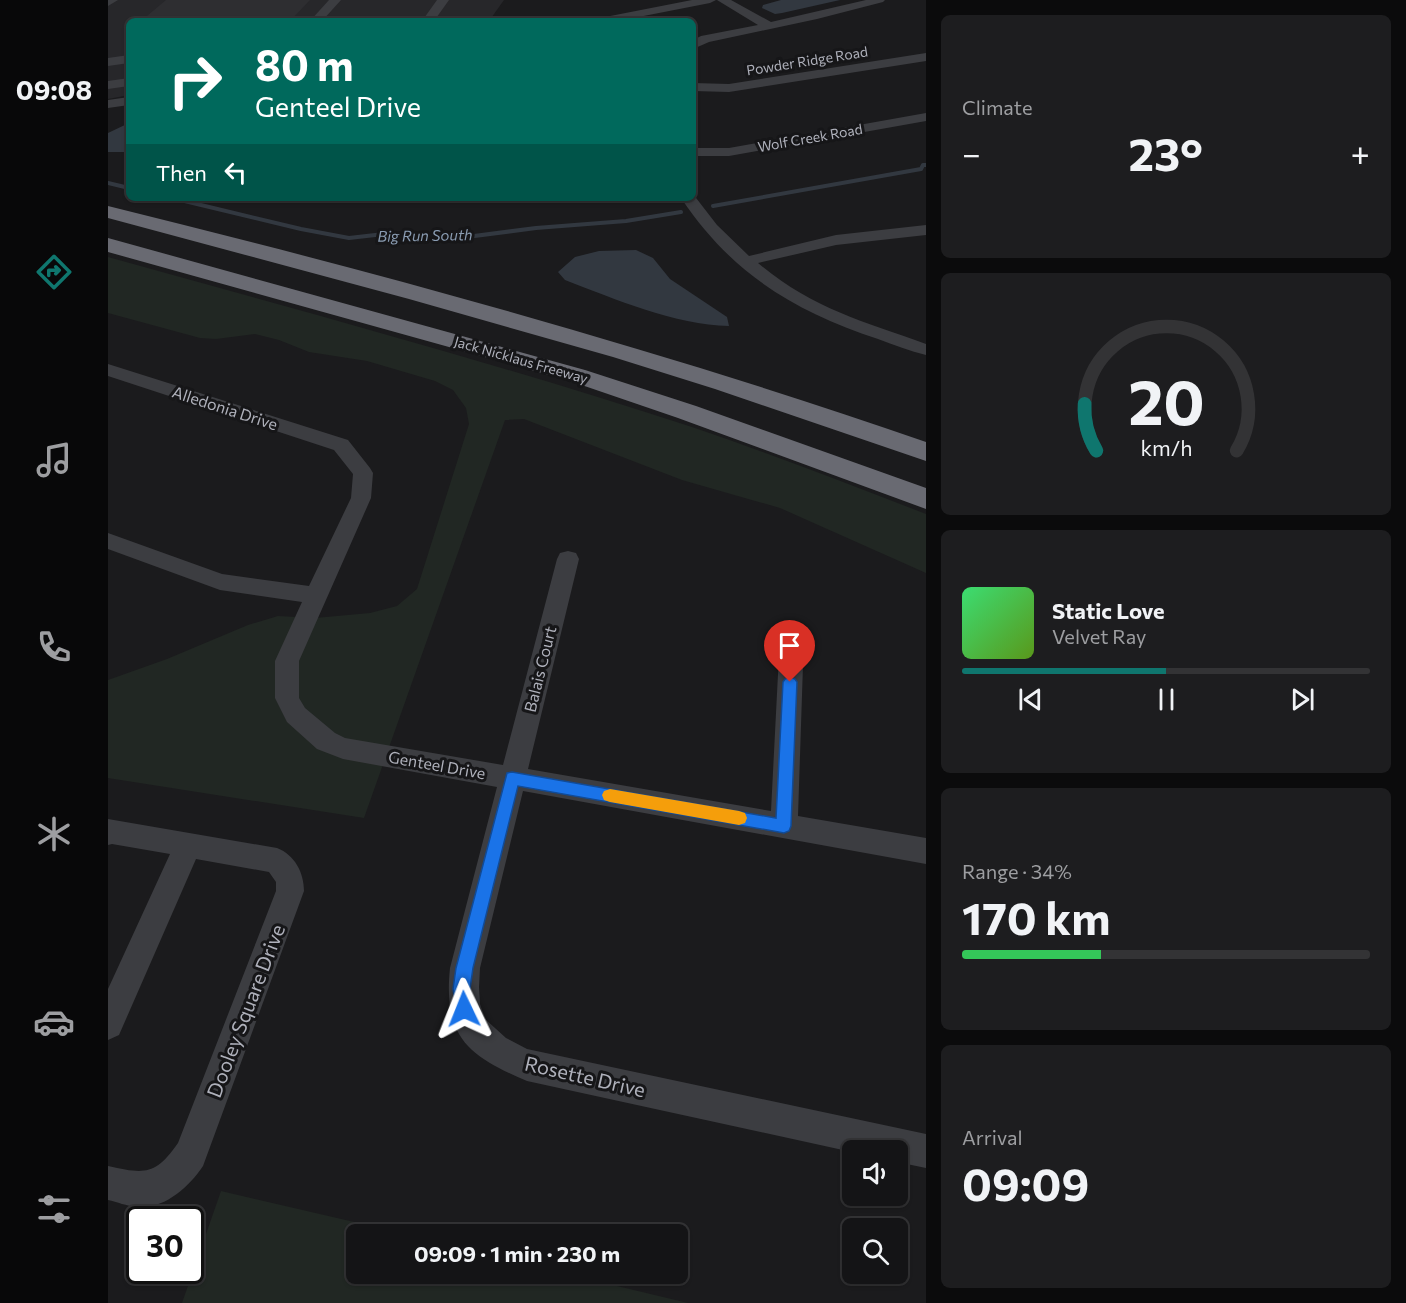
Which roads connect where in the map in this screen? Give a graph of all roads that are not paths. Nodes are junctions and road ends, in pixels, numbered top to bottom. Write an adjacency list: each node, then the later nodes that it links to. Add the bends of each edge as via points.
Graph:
1 (112, 0): 7 (street)
2 (335, 0): 8 (street)
3 (443, 0): 9 (street)
4 (710, 0): 10 (street)
5 (723, 0): 11 (street)
6 (879, 0): 11 (street)
7 (108, 3)
8 (319, 18)
9 (430, 18)
10 (616, 18)
11 (769, 26): 12 (street)
12 (696, 44)
13 (126, 48): 14 (street)
14 (108, 51)
15 (926, 57): 20 (street, Powder Ridge Road, via 729,88)
16 (126, 59): 17 (street)
17 (108, 62)
18 (126, 83): 19 (street)
19 (108, 86)
20 (696, 87)
21 (126, 101): 22 (street)
22 (108, 104)
23 (926, 117): 24 (street, Wolf Creek Road, via 729,152)
24 (696, 152)
25 (691, 201): 29 (street, via 721,239)
26 (108, 212): 33 (highway, via 543,328 766,396)
27 (926, 230): 29 (street, via 836,240)
28 (108, 245): 34 (highway, Jack Nicklaus Freeway, via 576,375)
29 (747, 261): 30 (street, via 810,307)
30 (926, 350)
31 (108, 370): 32 (street, Alledonia Drive)
32 (341, 445): 37 (street, Genteel Drive, via 363,473 361,498)
33 (926, 452)
34 (926, 499)
35 (108, 541): 37 (street, via 220,582)
36 (568, 559): 39 (street, Balais Court)
37 (317, 596): 39 (street, Genteel Drive, via 287,661 286,680 287,698 296,715 312,731 343,748)
38 (792, 635): 40 (street)
39 (512, 778): 40 (street, Genteel Drive); 45 (street, Rosette Drive, via 462,989 468,1019 487,1046 527,1065)
40 (784, 826): 43 (street, Genteel Drive)
41 (108, 833): 42 (street, Dooley Square Drive)
42 (188, 845): 44 (street); 46 (street, Dooley Square Drive, via 277,861 290,879 288,901 183,1167 171,1179 140,1191)
43 (926, 851)
44 (108, 1024)
45 (926, 1151)
46 (108, 1183)

